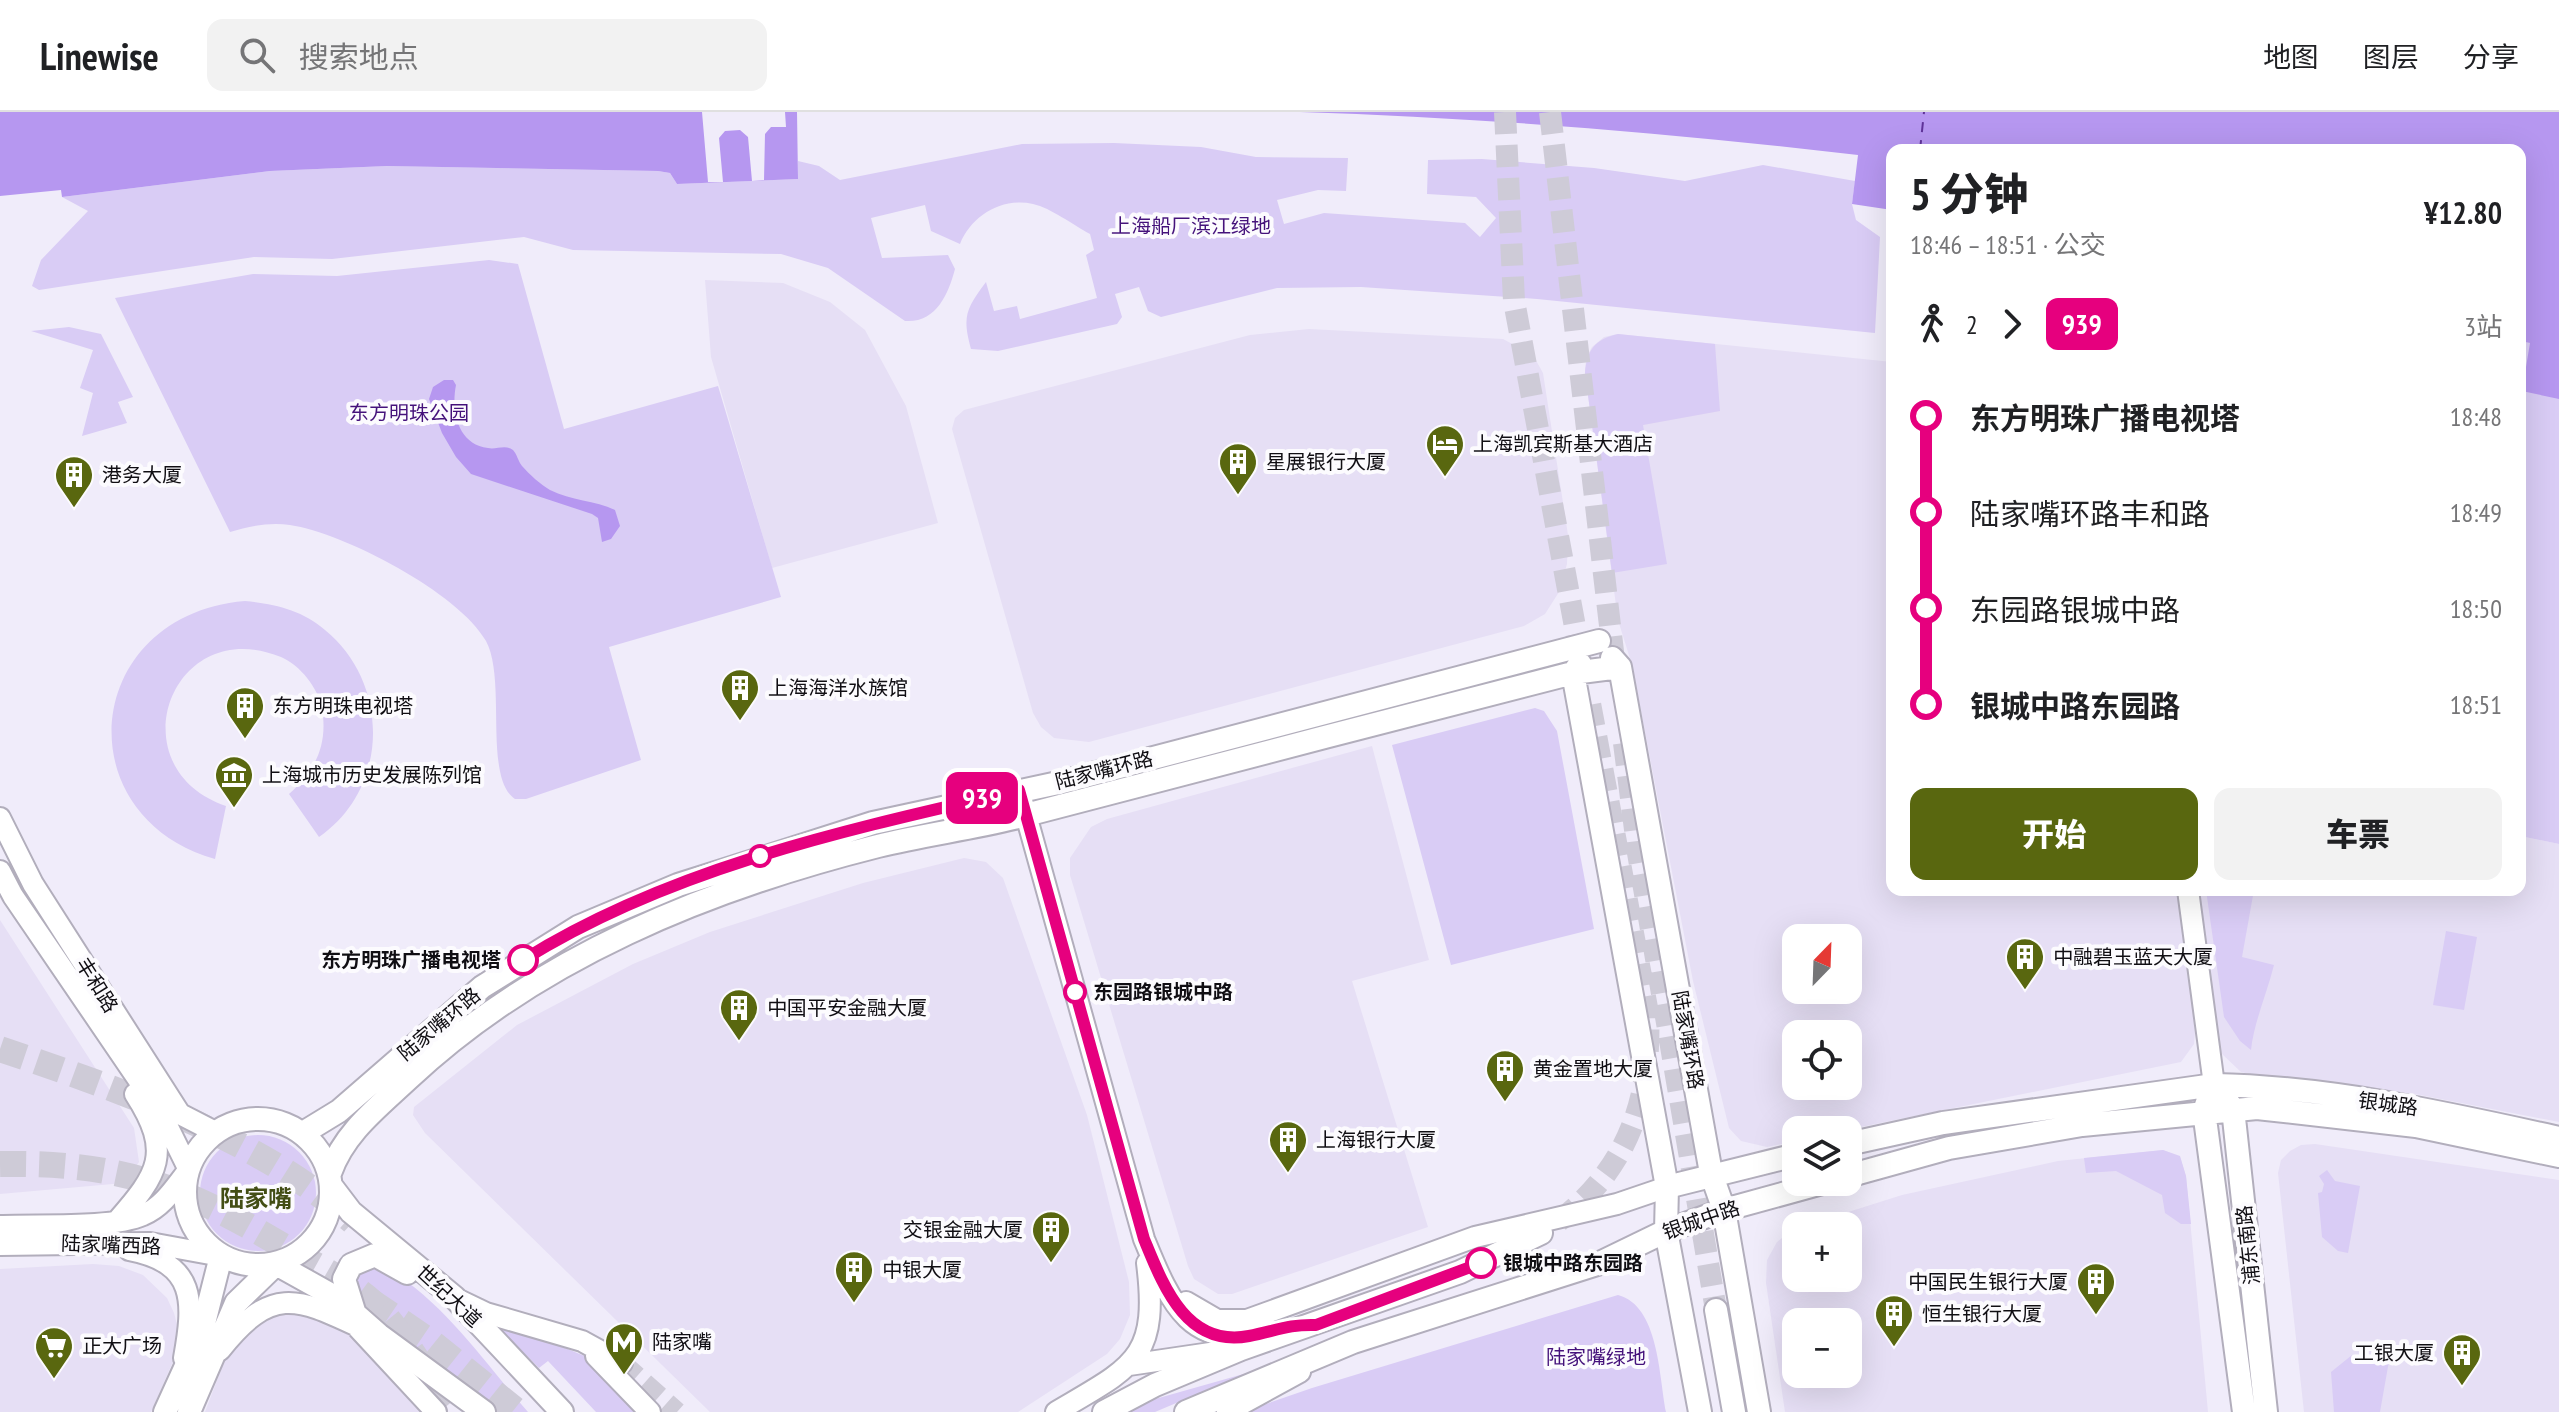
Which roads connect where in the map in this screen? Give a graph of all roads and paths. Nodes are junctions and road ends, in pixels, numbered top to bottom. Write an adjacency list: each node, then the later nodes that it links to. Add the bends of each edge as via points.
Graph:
1 (1599, 641): 2 (main road, 陆家嘴环路); 3 (main road); 4 (main road, 陆家嘴环路)
2 (1620, 667): 3 (main road, 陆家嘴环路); 21 (main road, 陆家嘴环路)
3 (1573, 673): 5 (main road, 陆家嘴环路); 23 (main road)
4 (1019, 790): 5 (street); 14 (main road, 陆家嘴环路, via 759,856 578,927 482,987 339,1111)
5 (1025, 816): 22 (main road, 陆家嘴环路, via 878,846 789,872 667,916 577,958 508,999 431,1058 352,1131 337,1153); 30 (street)
6 (0, 818): 13 (street, 丰和路, via 33,884 180,1114)
7 (0, 871): 9 (street, 丰和路)
8 (2189, 896): 10 (street, 浦东南路)
9 (110, 1038): 19 (street, 丰和路, via 161,1113); 26 (street, via 109,1054 139,1100 155,1134 158,1156 144,1191)
10 (2214, 1085): 11 (main road); 12 (main road, 浦东南路); 15 (main road, 银城路, via 2417,1107); 16 (main road, via 1988,1116)
11 (2233, 1109): 12 (main road); 17 (main road, 银城路, via 2416,1126); 60 (main road, 浦东南路)
12 (2204, 1111): 20 (main road, via 1949,1148); 59 (main road, 浦东南路)
13 (215, 1132): 14 (main road, via 259,1119 282,1122); 19 (main road)
14 (303, 1133): 22 (main road, via 319,1151)
15 (2559, 1138)
16 (1862, 1141)
17 (2559, 1156)
18 (1782, 1158): 21 (main road, 银城中路)
19 (188, 1170): 26 (street, 陆家嘴西路, via 165,1200 144,1215); 33 (main road, via 188,1218 200,1238)
20 (1862, 1172)
21 (1711, 1173): 23 (main road, 银城中路); 25 (main road, 陆家嘴环路)
22 (331, 1180): 34 (main road, via 331,1208 324,1227 295,1257); 35 (main road, 世纪大道, via 351,1212)
23 (1667, 1187): 28 (main road); 30 (street, via 1475,1237 1247,1320 1217,1320 1192,1307)
24 (1782, 1194): 25 (main road, 银城中路)
25 (1724, 1210): 28 (main road, 银城中路); 58 (main road, 陆家嘴环路)
26 (117, 1221): 27 (street, 陆家嘴西路)
27 (0, 1226)
28 (1666, 1231): 40 (main road, 银城中路, via 1600,1263); 56 (main road)
29 (1541, 1233): 38 (main road, via 1460,1272)
30 (1144, 1239): 38 (street, via 1171,1298 1204,1330 1233,1337 1288,1324); 43 (street, via 1153,1308 1147,1339)
31 (94, 1243): 32 (street, 陆家嘴西路); 33 (street, 陆家嘴西路, via 150,1243); 45 (street, via 141,1252 179,1275 192,1303)
32 (0, 1245)
33 (221, 1256): 34 (main road, via 247,1265); 45 (main road, via 202,1331)
34 (276, 1264): 37 (main road, via 302,1276); 44 (main road, via 236,1303)
35 (449, 1292): 37 (main road, via 421,1285 385,1258 366,1256 351,1265 344,1279); 39 (street, via 486,1313); 50 (main road, 世纪大道)
36 (1716, 1310): 57 (main road)
37 (355, 1318): 44 (street, via 312,1304 272,1306 236,1330); 48 (street); 49 (main road)
38 (1316, 1325): 41 (main road)
39 (582, 1341): 42 (street); 51 (street)
40 (1353, 1342): 54 (main road, 银城中路); 55 (street)
41 (1241, 1349): 43 (street); 53 (main road)
42 (622, 1363)
43 (1129, 1365): 52 (street)
44 (208, 1366): 47 (main road)
45 (182, 1371): 46 (main road)
46 (165, 1412)
47 (189, 1412)
48 (436, 1412)
49 (484, 1412)
50 (562, 1412)
51 (650, 1412)
52 (1056, 1412)
53 (1104, 1412)
54 (1186, 1412)
55 (1227, 1412)
56 (1700, 1412)
57 (1734, 1412)
58 (1759, 1412)
59 (2244, 1412)
60 (2266, 1412)

